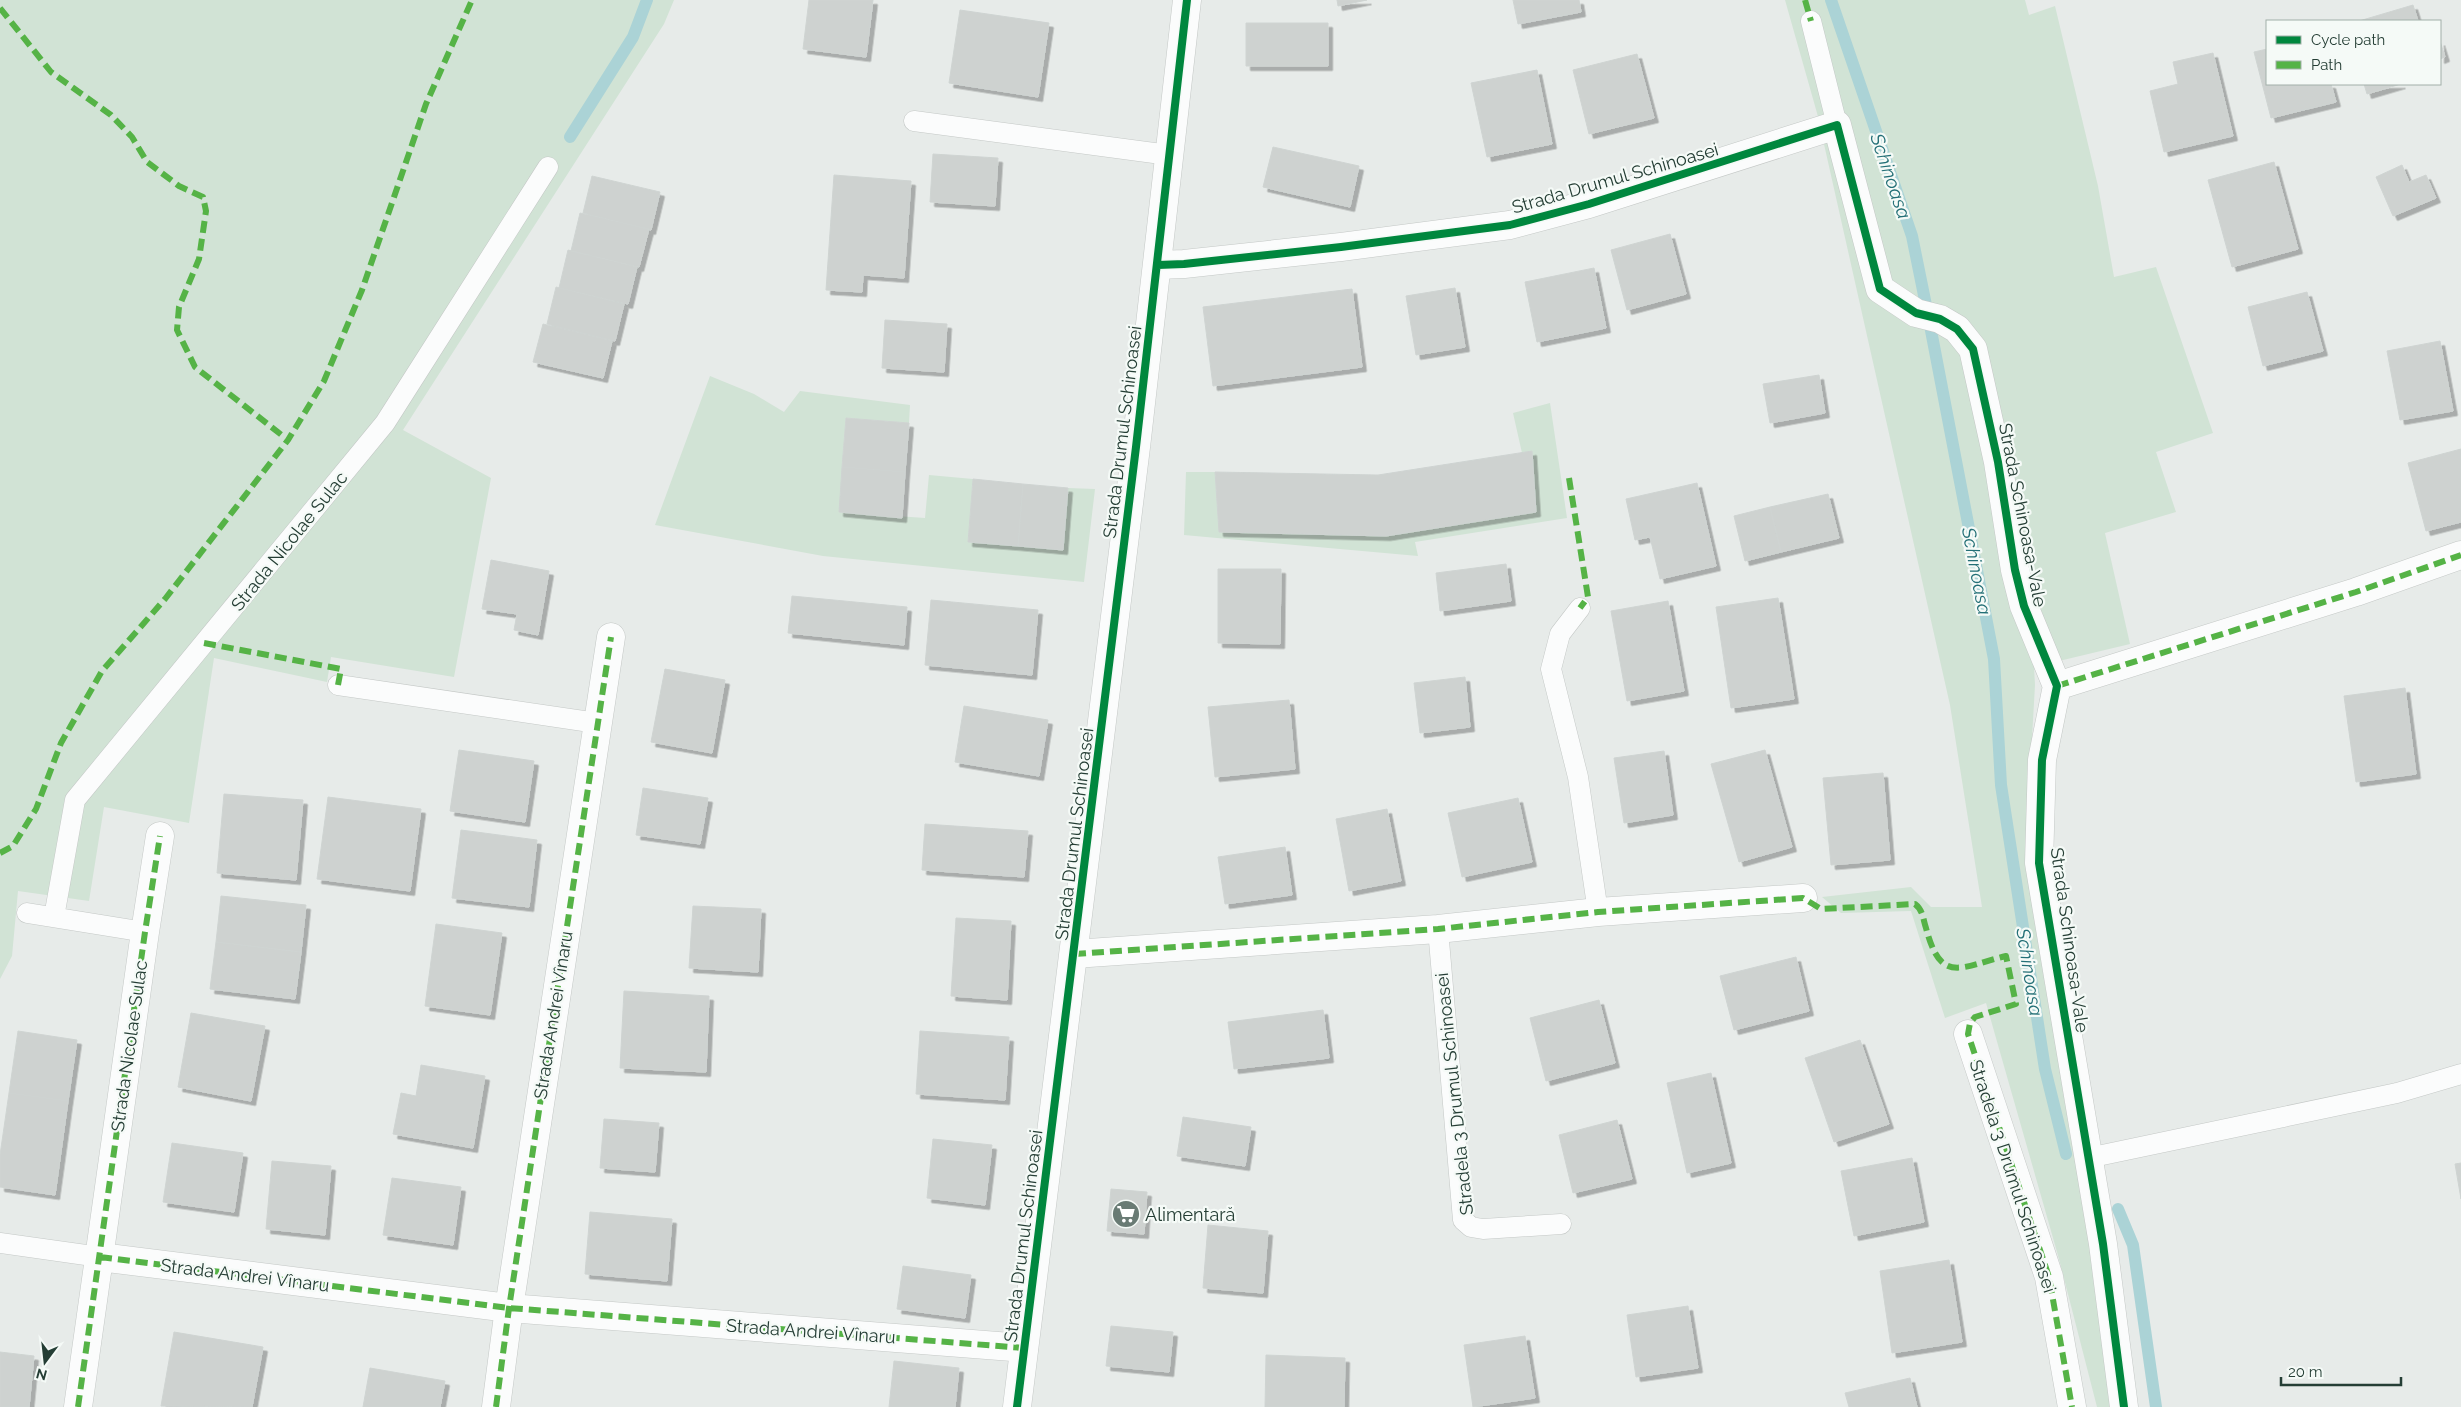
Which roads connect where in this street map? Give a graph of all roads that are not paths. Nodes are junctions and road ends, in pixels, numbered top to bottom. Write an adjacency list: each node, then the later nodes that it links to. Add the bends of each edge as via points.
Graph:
1 (1187, 0): 5 (street, Strada Drumul Schinoasei)
2 (1811, 21): 4 (lane, Strada Schinoasa-Vale)
3 (914, 121): 5 (lane)
4 (1837, 125): 7 (street, Strada Drumul Schinoasei, via 1589,204 1510,225 1341,247); 12 (street, Strada Schinoasa-Vale, via 1880,289 1958,329 1973,349 1998,462 2024,606)
5 (1170, 155): 7 (street, Strada Drumul Schinoasei)
6 (548, 168): 18 (lane, Strada Nicolae Sulac, via 385,423 75,800)
7 (1158, 265): 21 (street, Strada Drumul Schinoasei)
8 (2461, 555): 12 (street, via 2356,592)
9 (1580, 608): 16 (lane, via 1560,634 1552,669 1578,777)
10 (611, 637): 13 (street, Strada Andrei Vînaru)
11 (338, 685): 13 (lane)
12 (2057, 686): 24 (street, Strada Schinoasa-Vale, via 2042,760 2040,863)
13 (597, 723): 28 (street, Strada Andrei Vînaru)
14 (160, 836): 20 (street, Strada Nicolae Sulac)
15 (1803, 898): 16 (street)
16 (1598, 912): 19 (street)
17 (27, 913): 18 (lane)
18 (54, 917): 20 (lane)
19 (1438, 929): 21 (street); 25 (lane, Stradela 3 Drumul Schinoasei, via 1463,1220 1471,1228 1483,1229)
20 (144, 932): 27 (street, Strada Nicolae Sulac)
21 (1074, 954): 29 (street, Strada Drumul Schinoasei)
22 (1968, 1034): 33 (street, Stradela 3 Drumul Schinoasei, via 2049,1277)
23 (2461, 1074): 24 (lane, via 2397,1093)
24 (2088, 1158): 34 (street, Strada Schinoasa-Vale, via 2103,1244)
25 (1561, 1224)
26 (0, 1243): 27 (lane)
27 (100, 1257): 28 (street, Strada Andrei Vînaru); 30 (street, Strada Nicolae Sulac)
28 (509, 1308): 29 (street, Strada Andrei Vînaru); 31 (street, Strada Andrei Vînaru)
29 (1024, 1348): 32 (street, Strada Drumul Schinoasei)
30 (78, 1407)
31 (496, 1407)
32 (1017, 1407)
33 (2072, 1407)
34 (2124, 1407)

